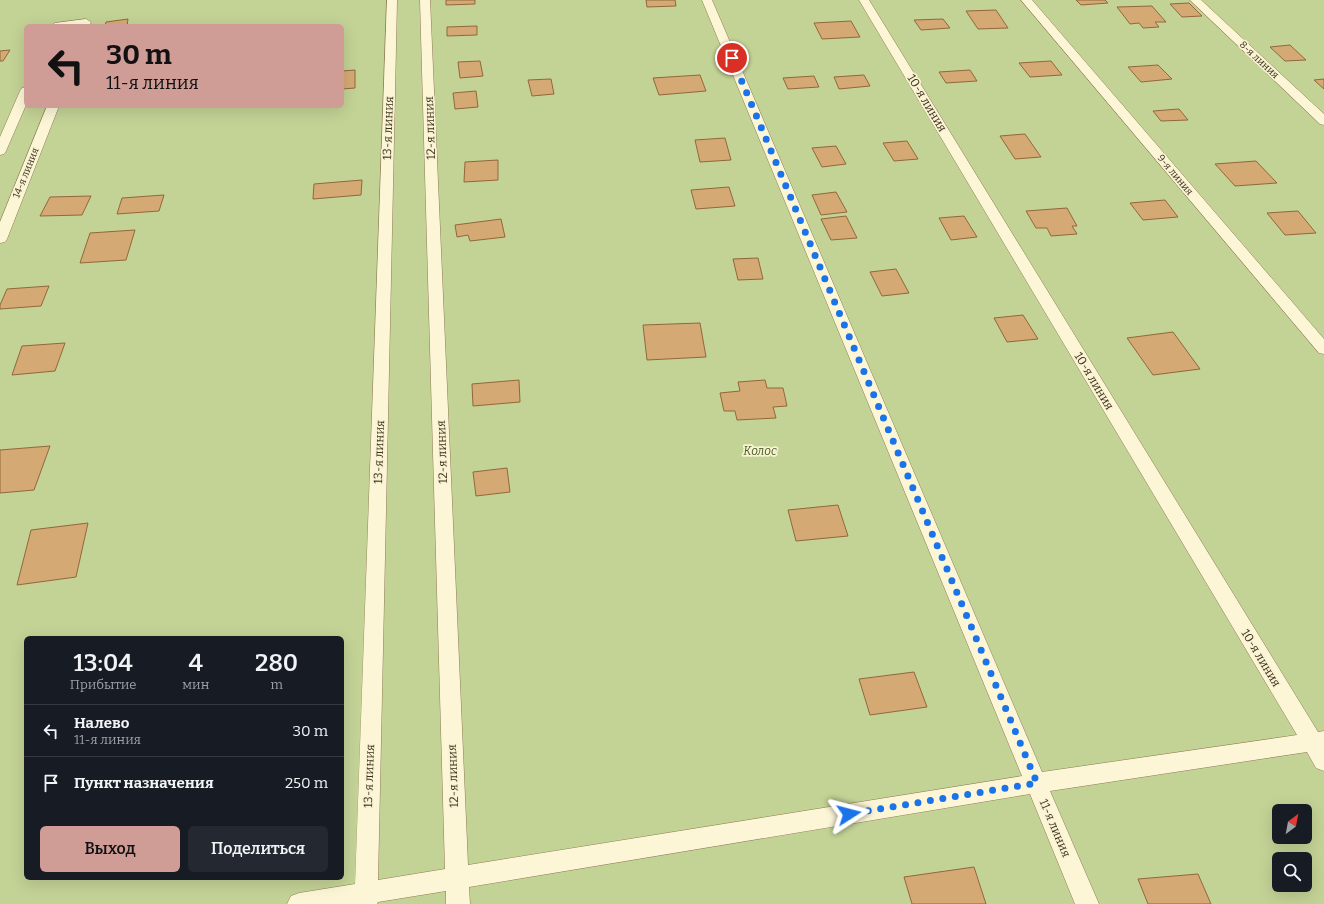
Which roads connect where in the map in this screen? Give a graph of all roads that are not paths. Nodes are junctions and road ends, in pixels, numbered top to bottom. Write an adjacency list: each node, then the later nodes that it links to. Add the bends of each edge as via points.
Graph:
1 (392, 0): 19 (lane, 13-я линия)
2 (425, 0): 18 (lane, 12-я линия)
3 (708, 0): 17 (lane, 11-я линия)
4 (864, 0): 15 (lane, 10-я линия)
5 (1026, 0): 14 (lane, 9-я линия)
6 (1195, 0): 11 (lane, 8-я линия)
7 (70, 24): 8 (lane, via 86,22)
8 (85, 24)
9 (24, 97): 12 (lane)
10 (52, 108): 13 (lane, 14-я линия)
11 (1324, 120)
12 (0, 151)
13 (0, 240)
14 (1324, 350)
15 (1318, 741): 16 (lane, 10-я линия); 17 (lane)
16 (1324, 761)
17 (1037, 783): 18 (lane); 22 (lane, 11-я линия)
18 (457, 879): 19 (lane); 21 (lane, 12-я линия)
19 (366, 899): 20 (lane)
20 (299, 904)
21 (458, 904)
22 (1087, 904)

